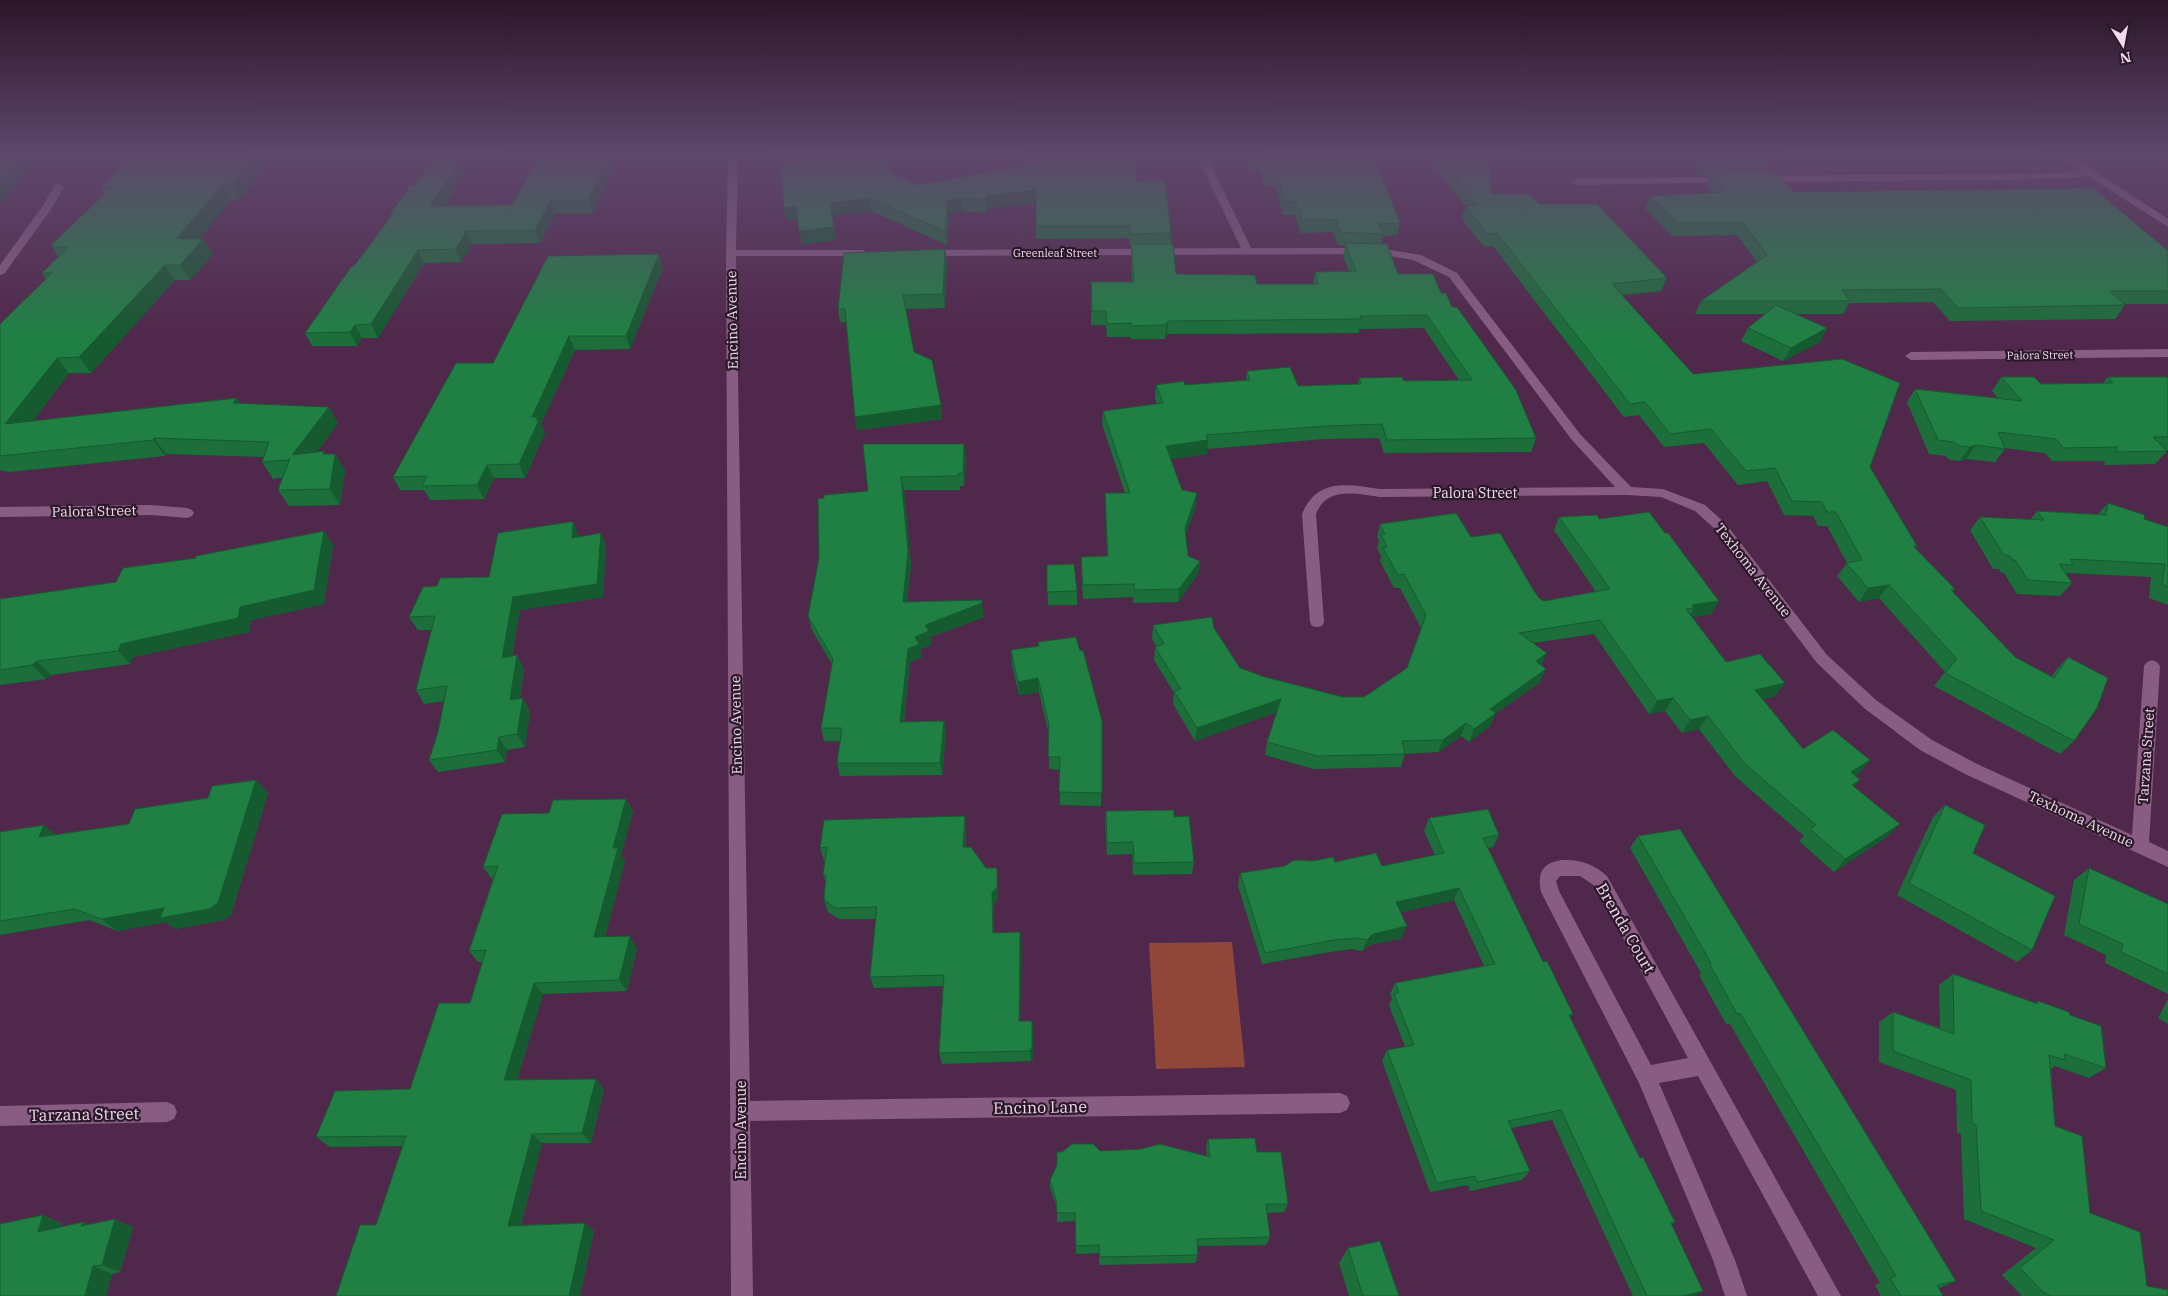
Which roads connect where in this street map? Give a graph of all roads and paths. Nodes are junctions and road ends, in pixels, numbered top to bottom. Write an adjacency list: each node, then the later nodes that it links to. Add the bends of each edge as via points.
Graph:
1 (42, 214): 10 (street)
2 (732, 214): 6 (street, Encino Avenue)
3 (1229, 214): 9 (street)
4 (2153, 214): 5 (street)
5 (2168, 224)
6 (731, 253): 7 (street); 23 (street, Encino Avenue)
7 (870, 253)
8 (920, 253): 9 (street, Greenleaf Street)
9 (1248, 253): 13 (street, Greenleaf Street, via 1378,251 1406,254 1432,262 1453,275 1576,437)
10 (0, 272)
11 (2168, 353): 12 (street, Palora Street)
12 (1911, 356)
13 (1627, 491): 16 (street, Palora Street, via 1380,493 1336,490 1325,494 1311,504 1309,514); 18 (street, Texhoma Avenue, via 1663,493 1700,508 1722,527 1822,659 1870,704 1926,745)
14 (0, 512): 15 (street, Palora Street, via 151,510)
15 (187, 513)
16 (1316, 622)
17 (2152, 666): 18 (street, Tarzana Street)
18 (2140, 846): 19 (street, Texhoma Avenue)
19 (2168, 858)
20 (1702, 1065): 21 (street); 21 (street, Brenda Court, via 1601,881 1591,871 1572,866 1555,868 1547,878 1550,892); 28 (street, Brenda Court)
21 (1646, 1076): 27 (street, Brenda Court, via 1724,1260)
22 (1340, 1103): 23 (street, Encino Lane)
23 (740, 1110): 26 (street, Encino Avenue)
24 (167, 1112): 25 (street, Tarzana Street)
25 (0, 1116)
26 (742, 1296)
27 (1736, 1296)
28 (1830, 1296)

